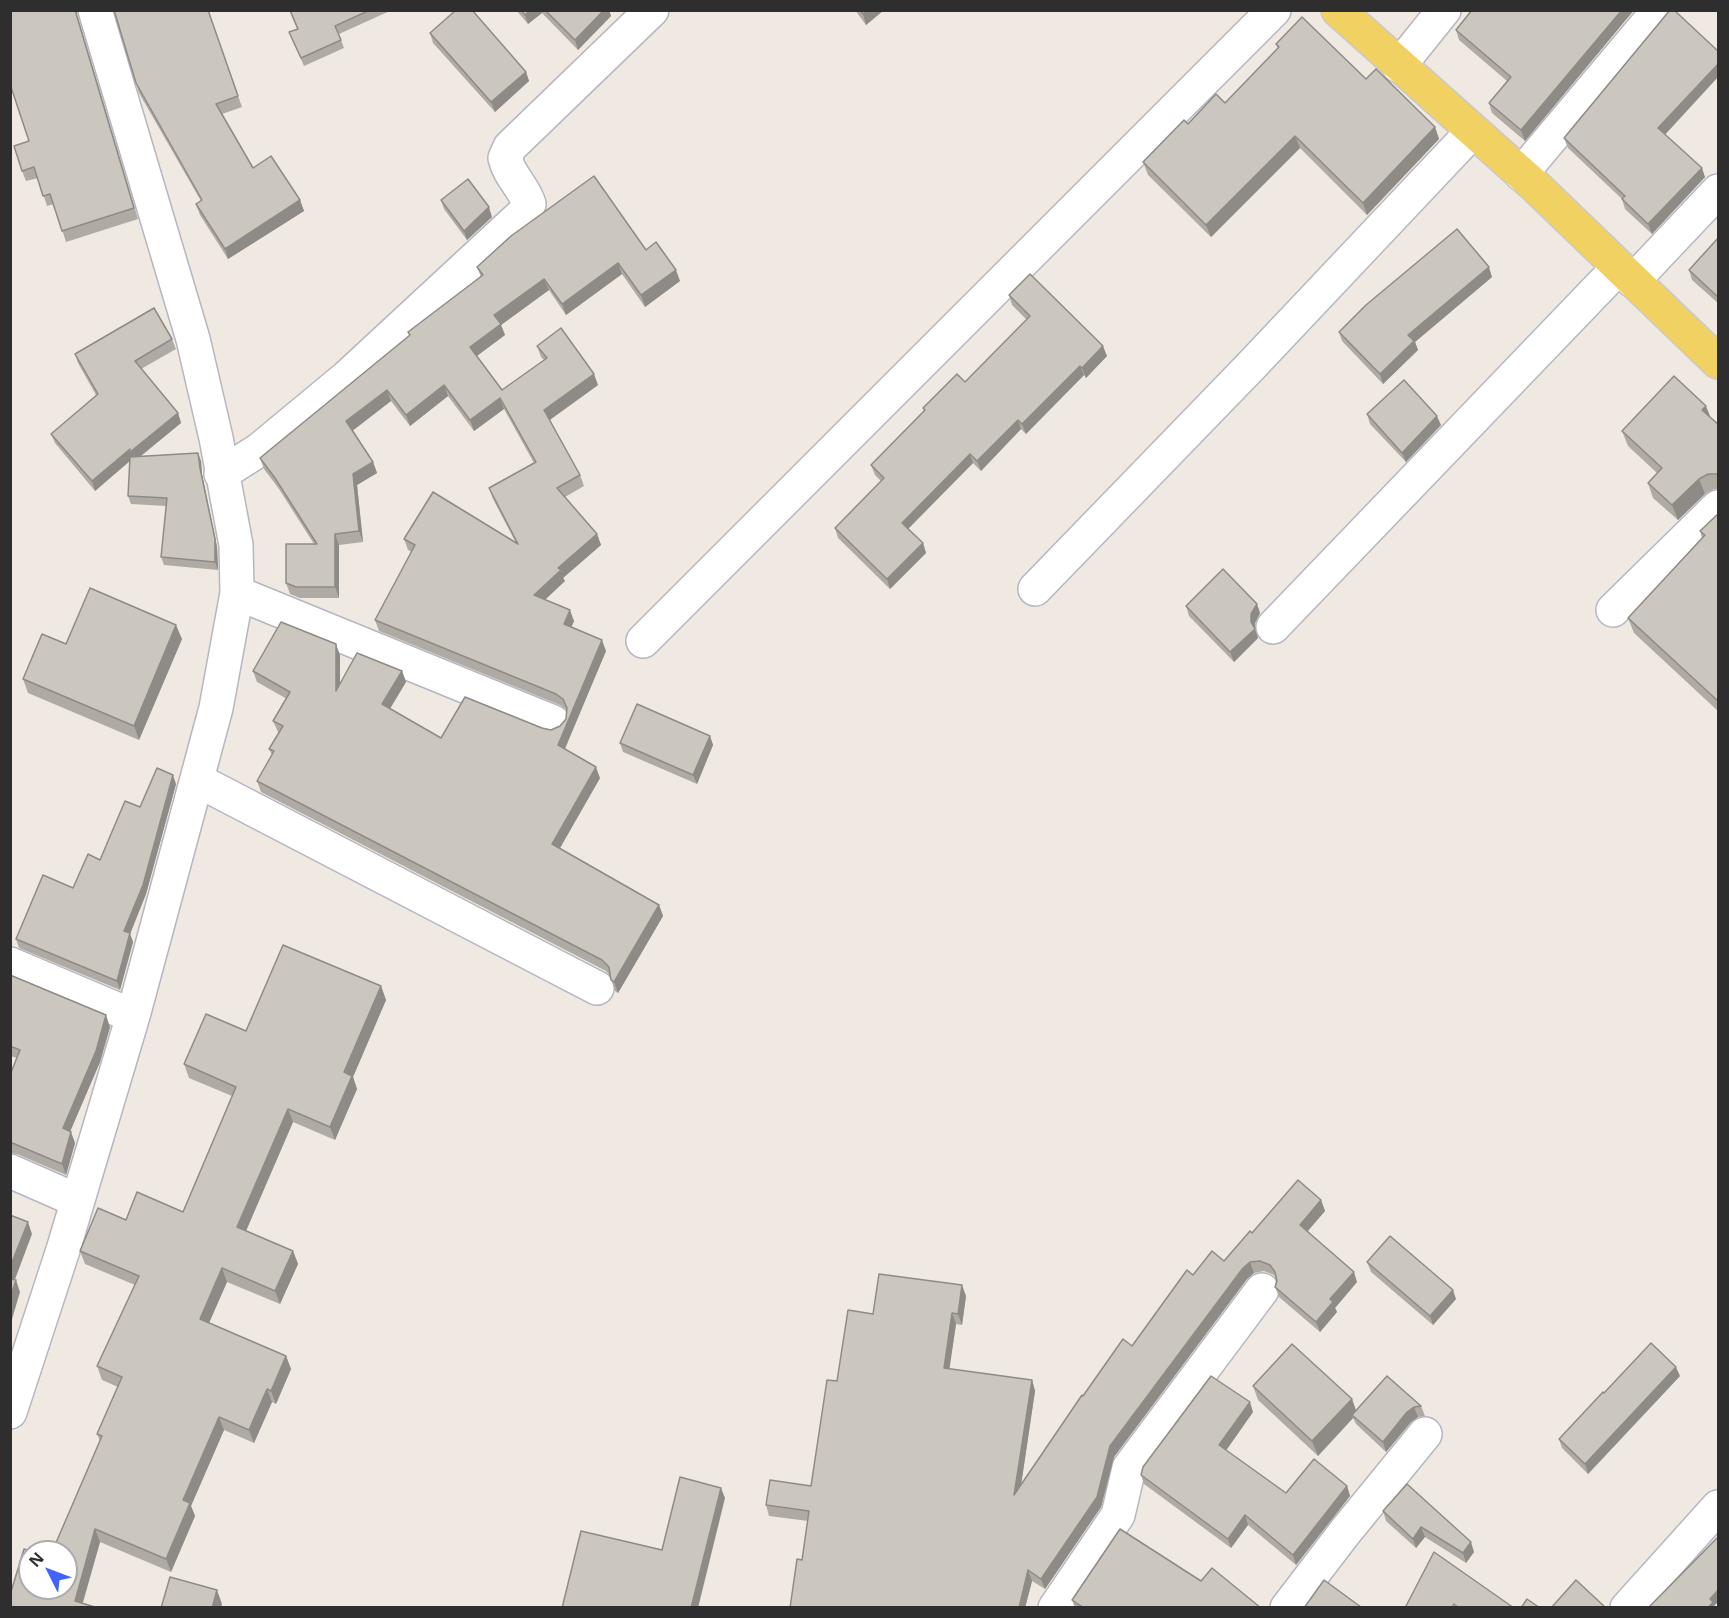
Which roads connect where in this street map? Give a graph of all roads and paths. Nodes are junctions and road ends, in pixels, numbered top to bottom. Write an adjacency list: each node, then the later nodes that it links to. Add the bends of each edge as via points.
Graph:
1 (95, 10): 13 (street, via 193,339)
2 (652, 10): 13 (street, via 510,147 505,158 507,168 525,192 529,204 524,213 347,377 259,450)
3 (1274, 10): 19 (street)
4 (1338, 10): 7 (main road)
5 (1444, 10): 7 (street)
6 (1659, 10): 9 (street)
7 (1400, 66): 8 (main road)
8 (1473, 131): 9 (main road); 15 (street)
9 (1521, 174): 11 (main road)
10 (1719, 191): 11 (street)
11 (1626, 274): 12 (main road); 18 (street)
12 (1719, 362)
13 (221, 474): 16 (street, via 236,545)
14 (1719, 507): 17 (street)
15 (1035, 589)
16 (237, 593): 20 (street); 21 (street, via 216,708)
17 (1613, 610)
18 (1273, 627)
19 (643, 640)
20 (553, 722)
21 (197, 780): 23 (street); 24 (street)
22 (10, 964): 24 (street)
23 (597, 988)
24 (133, 1016): 26 (street)
25 (10, 1172): 26 (street)
26 (76, 1200): 28 (street)
27 (1262, 1290): 31 (street, via 1130,1468 1118,1515)
28 (10, 1412)
29 (1425, 1434): 32 (street)
30 (1719, 1507): 33 (street)
31 (1055, 1608)
32 (1287, 1608)
33 (1627, 1608)

